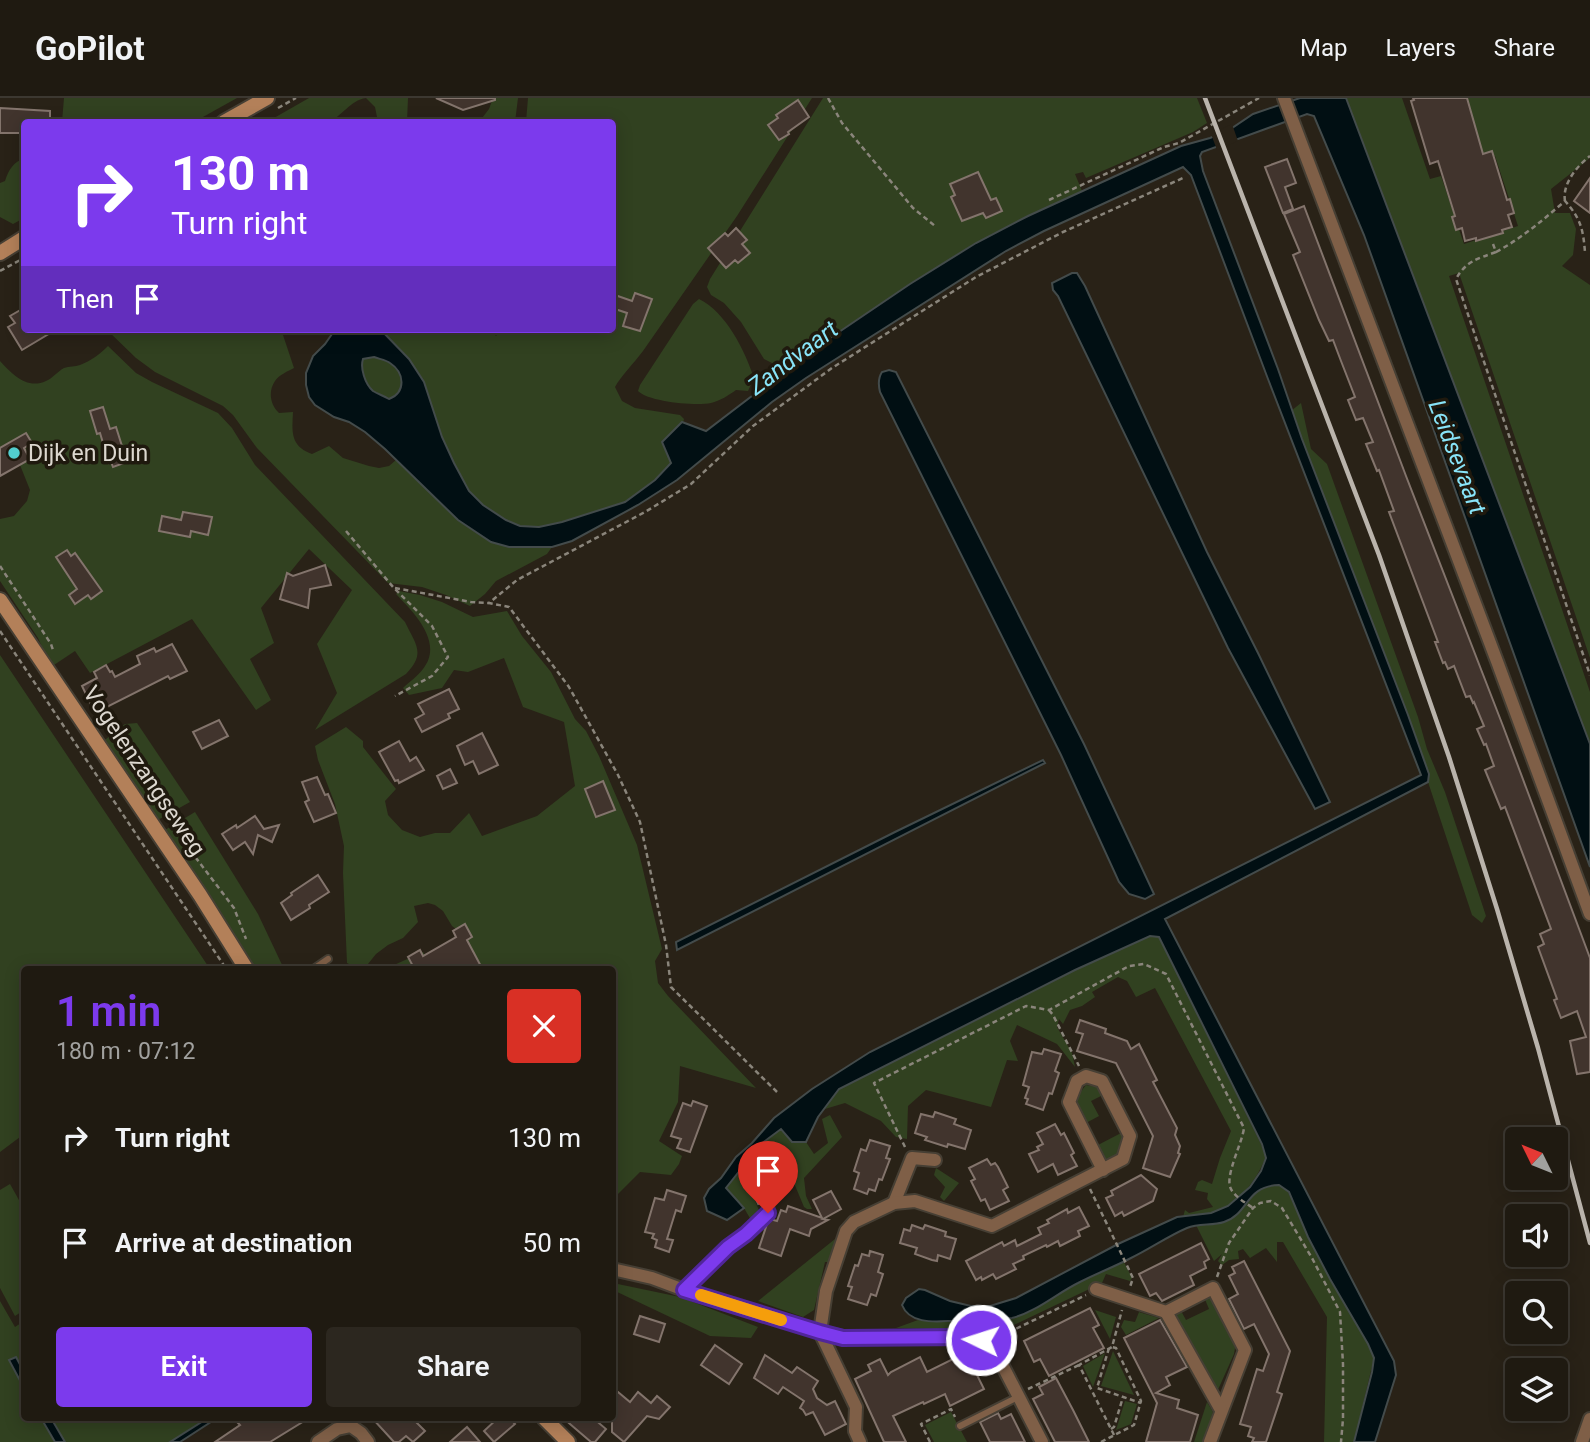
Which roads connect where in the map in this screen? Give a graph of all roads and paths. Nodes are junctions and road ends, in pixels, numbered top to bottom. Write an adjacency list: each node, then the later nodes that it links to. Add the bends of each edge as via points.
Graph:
1 (267, 98): 5 (main road)
2 (828, 98): 10 (path, via 912,208)
3 (1259, 98): 8 (path, via 1179,144)
4 (1283, 98): 30 (street)
5 (229, 119)
6 (1590, 156): 9 (path, via 1570,178)
7 (1183, 178): 22 (path, via 976,277 832,368 753,426 691,484 517,580)
8 (1049, 200)
9 (1565, 201): 13 (path, via 1532,230); 14 (path, via 1583,231)
10 (934, 226)
11 (21, 240): 15 (main road)
12 (1493, 244): 13 (path)
13 (1496, 252): 25 (path, via 1462,268 1456,279)
14 (1584, 252)
15 (0, 253)
16 (21, 260): 17 (path)
17 (0, 271)
18 (346, 531): 20 (path)
19 (0, 566): 24 (path)
20 (393, 587): 22 (path); 26 (path, via 432,626 448,657 432,676)
21 (0, 600): 34 (main road, Vogelenzangseweg)
22 (489, 603): 38 (path, via 509,607 562,677 618,775 640,822 671,987)
23 (0, 631): 33 (path, Vogelenzangseweg)
24 (56, 658)
25 (1590, 675)
26 (395, 696)
27 (111, 736): 28 (path, via 127,748 153,788)
28 (162, 821)
29 (177, 834): 31 (path, via 234,908)
30 (1590, 914)
31 (248, 941)
32 (328, 959): 35 (lane)
33 (224, 966)
34 (244, 966)
35 (318, 966)
36 (1049, 1010): 37 (path); 39 (path, via 1026,1006 874,1083); 45 (path, via 1129,965 1144,964 1166,974 1244,1128 1229,1187)
37 (1086, 1076): 41 (street, via 1077,1081 1069,1102); 41 (street, via 1102,1081 1130,1136 1123,1159)
38 (777, 1092)
39 (912, 1157): 40 (street); 44 (street)
40 (935, 1160)
41 (1103, 1170): 42 (street)
42 (1085, 1179): 44 (street, via 992,1226 915,1201); 51 (path, via 1133,1278)
43 (758, 1184): 46 (path, via 755,1197)
44 (894, 1203): 53 (street, via 853,1222 846,1231 826,1291)
45 (1252, 1207): 48 (path, via 1229,1242); 76 (path, via 1271,1201 1286,1212 1340,1312)
46 (769, 1211): 50 (lane)
47 (616, 1270): 50 (street)
48 (1213, 1288): 52 (street); 62 (street, via 1245,1350)
49 (1096, 1289): 51 (street); 54 (path, via 998,1337)
50 (684, 1290): 53 (street)
51 (1126, 1299): 52 (street); 55 (path)
52 (1166, 1312): 62 (street)
53 (820, 1332): 54 (street, via 843,1338 968,1337); 71 (street, via 856,1407 855,1432)
54 (993, 1347): 59 (street)
55 (1111, 1347): 56 (path); 57 (path); 61 (path, via 1116,1348)
56 (1079, 1365): 58 (path); 59 (path)
57 (1097, 1388): 58 (path); 60 (path)
58 (1092, 1391): 66 (path)
59 (1019, 1395): 65 (lane); 73 (street)
60 (1123, 1397): 61 (path); 66 (path)
61 (1141, 1403): 67 (path, via 1134,1426)
62 (1221, 1410): 75 (street)
63 (1590, 1419): 77 (street)
64 (547, 1421): 70 (main road)
65 (960, 1426): 72 (path, via 951,1409 921,1424)
66 (1111, 1429): 67 (path)
67 (1114, 1435): 74 (path)
68 (318, 1442): 69 (street, via 351,1426)
69 (368, 1442)
70 (568, 1442)
71 (860, 1442)
72 (930, 1442)
73 (1042, 1442)
74 (1101, 1442)
75 (1210, 1442)
76 (1341, 1442)
77 (1583, 1442)

